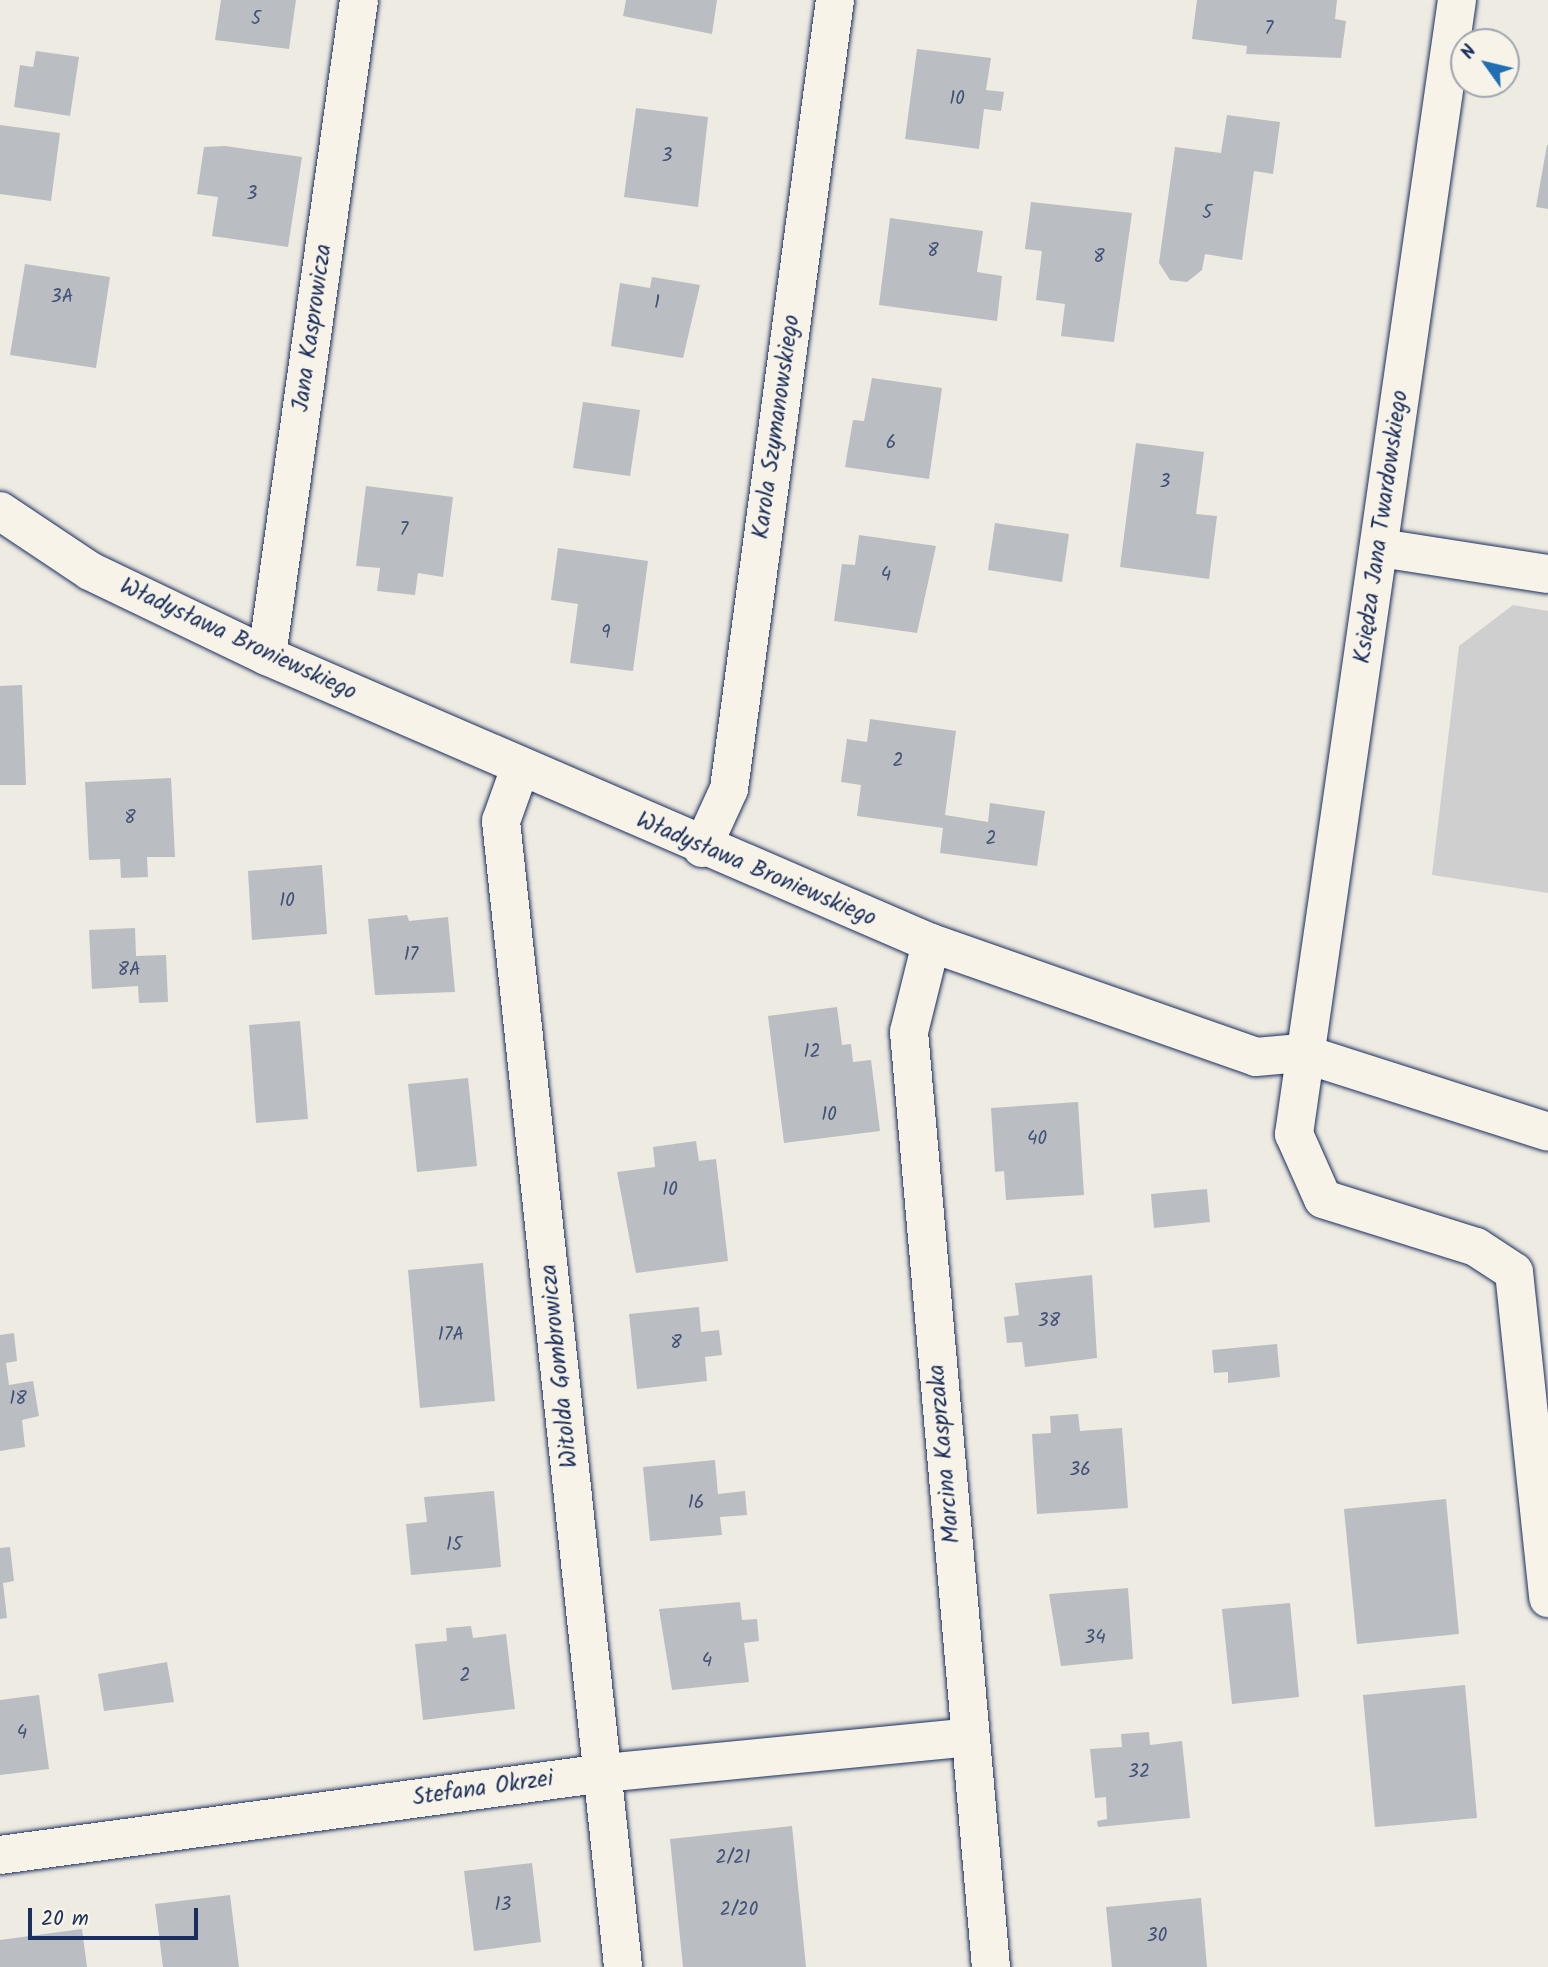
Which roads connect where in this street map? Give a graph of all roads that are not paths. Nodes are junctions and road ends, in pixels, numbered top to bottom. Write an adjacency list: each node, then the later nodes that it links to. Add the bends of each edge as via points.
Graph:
1 (359, 0): 7 (street, Jana Kasprowicza)
2 (835, 0): 9 (street, Karola Szymanowskiego, via 729,789)
3 (1457, 0): 5 (street, Księdza Jana Twardowskiego)
4 (0, 511): 7 (street, Władysława Broniewskiego, via 90,570)
5 (1380, 548): 6 (street); 11 (street, Księdza Jana Twardowskiego)
6 (1548, 574)
7 (267, 656): 8 (street, Władysława Broniewskiego)
8 (520, 768): 9 (street, Władysława Broniewskiego); 15 (street, Witolda Gombrowicza, via 501,821)
9 (702, 848): 10 (street, Władysława Broniewskiego)
10 (931, 943): 11 (street, Władysława Broniewskiego, via 1256,1057); 14 (street, Marcina Kasprzaka, via 909,1032)
11 (1301, 1053): 12 (street, Władysława Broniewskiego); 13 (street, Księdza Jana Twardowskiego, via 1294,1134 1323,1199 1476,1247 1514,1272)
12 (1548, 1132)
13 (1548, 1598)
14 (969, 1737): 15 (street, Stefana Okrzei); 18 (street, Marcina Kasprzaka)
15 (604, 1773): 16 (street, Stefana Okrzei); 17 (street, Witolda Gombrowicza)
16 (0, 1855)
17 (623, 1967)
18 (991, 1967)

